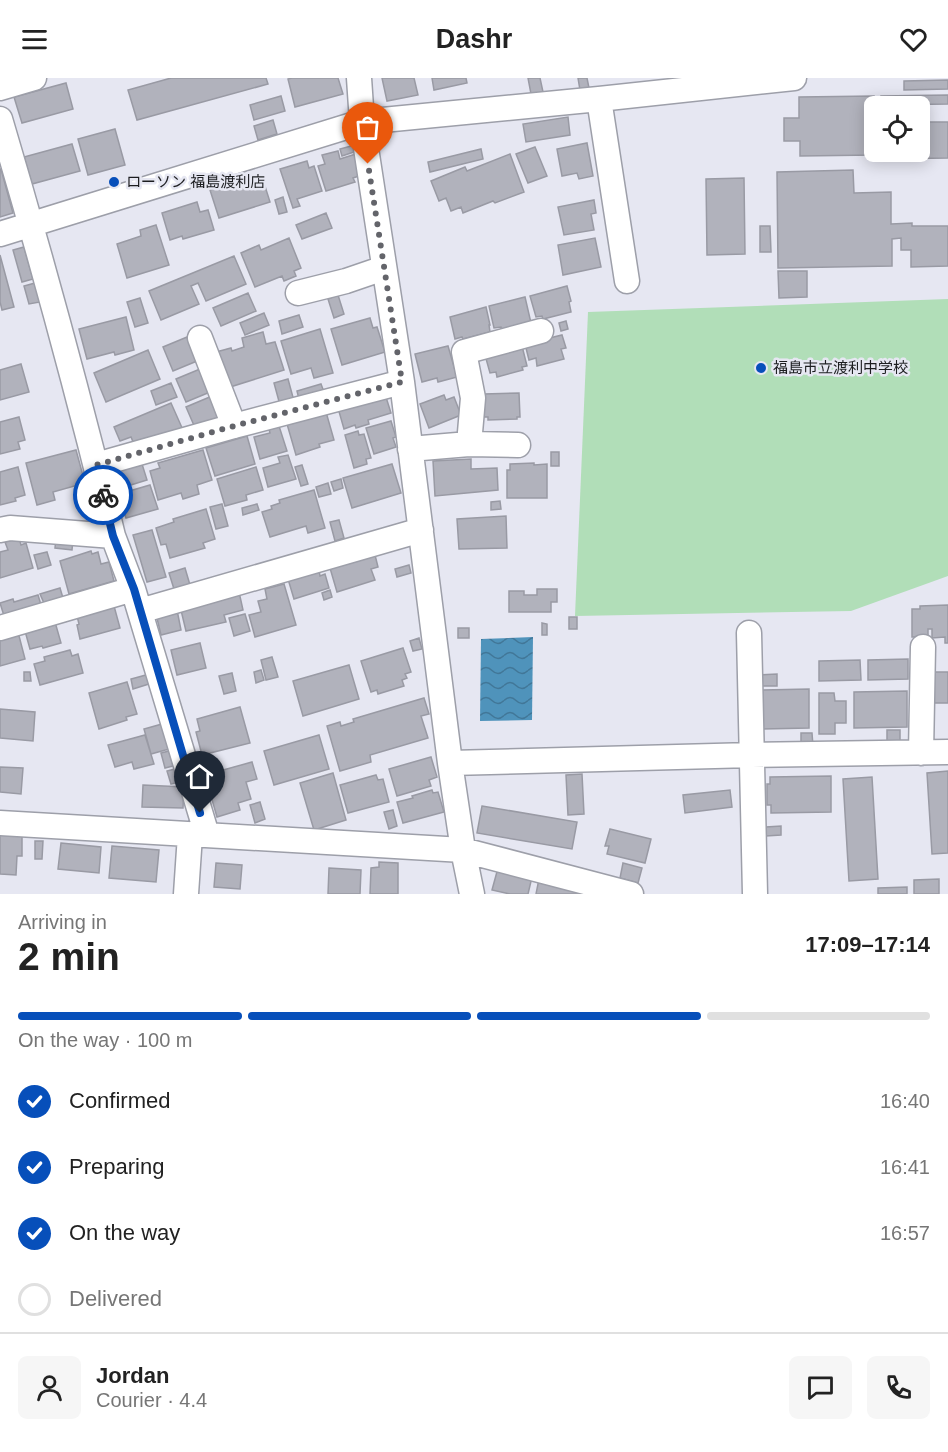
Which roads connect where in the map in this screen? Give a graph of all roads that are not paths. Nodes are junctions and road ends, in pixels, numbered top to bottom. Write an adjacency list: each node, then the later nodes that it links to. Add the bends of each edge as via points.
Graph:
1 (34, 78): 6 (street)
2 (359, 78): 9 (street)
3 (794, 78): 4 (street)
4 (744, 80): 5 (street)
5 (637, 86): 7 (street)
6 (0, 87)
7 (599, 99): 9 (street); 13 (street)
8 (0, 119): 10 (street)
9 (362, 122): 10 (street); 12 (street)
10 (32, 225): 11 (street); 22 (street)
11 (0, 234)
12 (384, 268): 14 (street); 17 (street)
13 (627, 281)
14 (298, 293)
15 (541, 331): 19 (street, via 464,352 473,398)
16 (200, 338): 18 (street)
17 (402, 382): 18 (street); 21 (street)
18 (234, 426): 22 (street)
19 (469, 444): 20 (street); 21 (street)
20 (518, 445)
21 (410, 449): 24 (street)
22 (96, 465): 25 (street)
23 (0, 530): 25 (street)
24 (421, 530): 26 (street); 33 (street)
25 (113, 536): 26 (street)
26 (137, 600): 27 (street); 35 (street)
27 (0, 628)
28 (749, 633): 32 (street)
29 (923, 647): 31 (street)
30 (948, 752): 31 (street)
31 (921, 753): 32 (street)
32 (752, 755): 33 (street); 40 (street)
33 (450, 763): 36 (street)
34 (0, 823): 35 (street)
35 (198, 835): 36 (street); 38 (street)
36 (463, 850): 37 (street); 39 (street)
37 (619, 892)
38 (186, 894)
39 (472, 894)
40 (755, 894)

